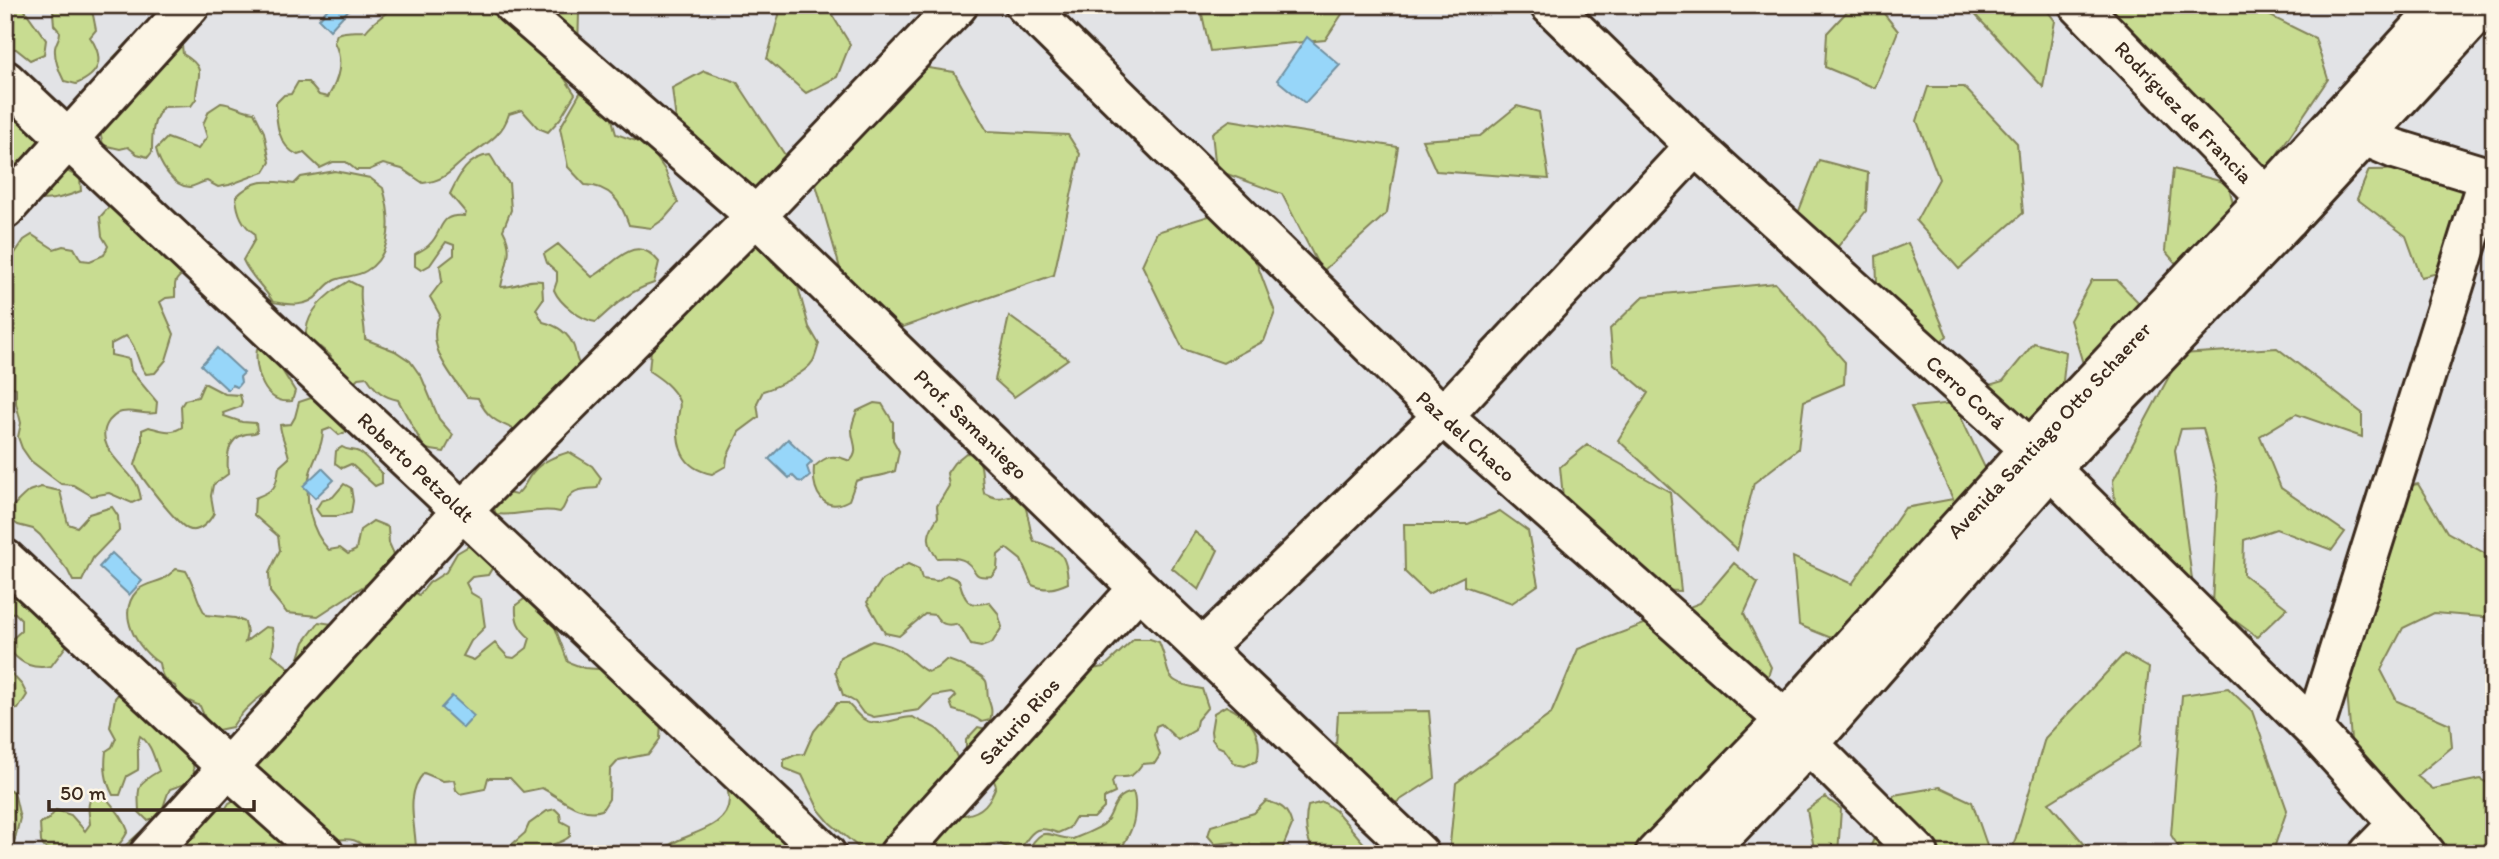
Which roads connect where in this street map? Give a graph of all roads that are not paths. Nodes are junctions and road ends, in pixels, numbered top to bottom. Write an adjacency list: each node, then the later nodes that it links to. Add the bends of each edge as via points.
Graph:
1 (190, 5): 11 (street)
2 (513, 5): 16 (street, Prof. Samaniego)
3 (958, 5): 16 (street)
4 (1025, 5): 17 (street, Paz del Chaco)
5 (1550, 5): 12 (street, Cerro Corá)
6 (2079, 5): 14 (street, Rodríguez de Francia)
7 (2442, 5): 10 (street, Avenida Santiago Otto Schaerer)
8 (2485, 5): 10 (street, Avenida Santiago Otto Schaerer)
9 (5, 80): 11 (street, Roberto Petzoldt)
10 (2353, 127): 13 (street, via 2395,149); 14 (street, Avenida Santiago Otto Schaerer)
11 (68, 140): 15 (street); 19 (street, Roberto Petzoldt)
12 (1695, 146): 17 (street); 18 (street, Cerro Corá)
13 (2491, 178): 23 (street)
14 (2278, 208): 18 (street, Avenida Santiago Otto Schaerer)
15 (5, 209)
16 (756, 216): 19 (street); 21 (street, Prof. Samaniego)
17 (1443, 416): 22 (street); 24 (street, Paz del Chaco)
18 (2040, 459): 23 (street, Cerro Corá); 24 (street, Avenida Santiago Otto Schaerer)
19 (463, 510): 25 (street); 29 (street, Roberto Petzoldt)
20 (5, 559): 25 (street)
21 (1139, 588): 22 (street, Prof. Samaniego); 30 (street, Saturio Rios)
22 (1203, 648): 31 (street, Prof. Samaniego)
23 (2314, 730): 26 (street, Cerro Corá)
24 (1797, 732): 32 (street, Avenida Santiago Otto Schaerer); 33 (street, Avenida Santiago Otto Schaerer); 34 (street, Paz del Chaco)
25 (228, 768): 27 (street); 28 (street)
26 (2398, 824): 35 (street); 36 (street, Cerro Corá)
27 (149, 854)
28 (324, 854)
29 (826, 854)
30 (898, 854)
31 (1419, 854)
32 (1655, 854)
33 (1705, 854)
34 (1919, 854)
35 (2369, 854)
36 (2426, 854)

